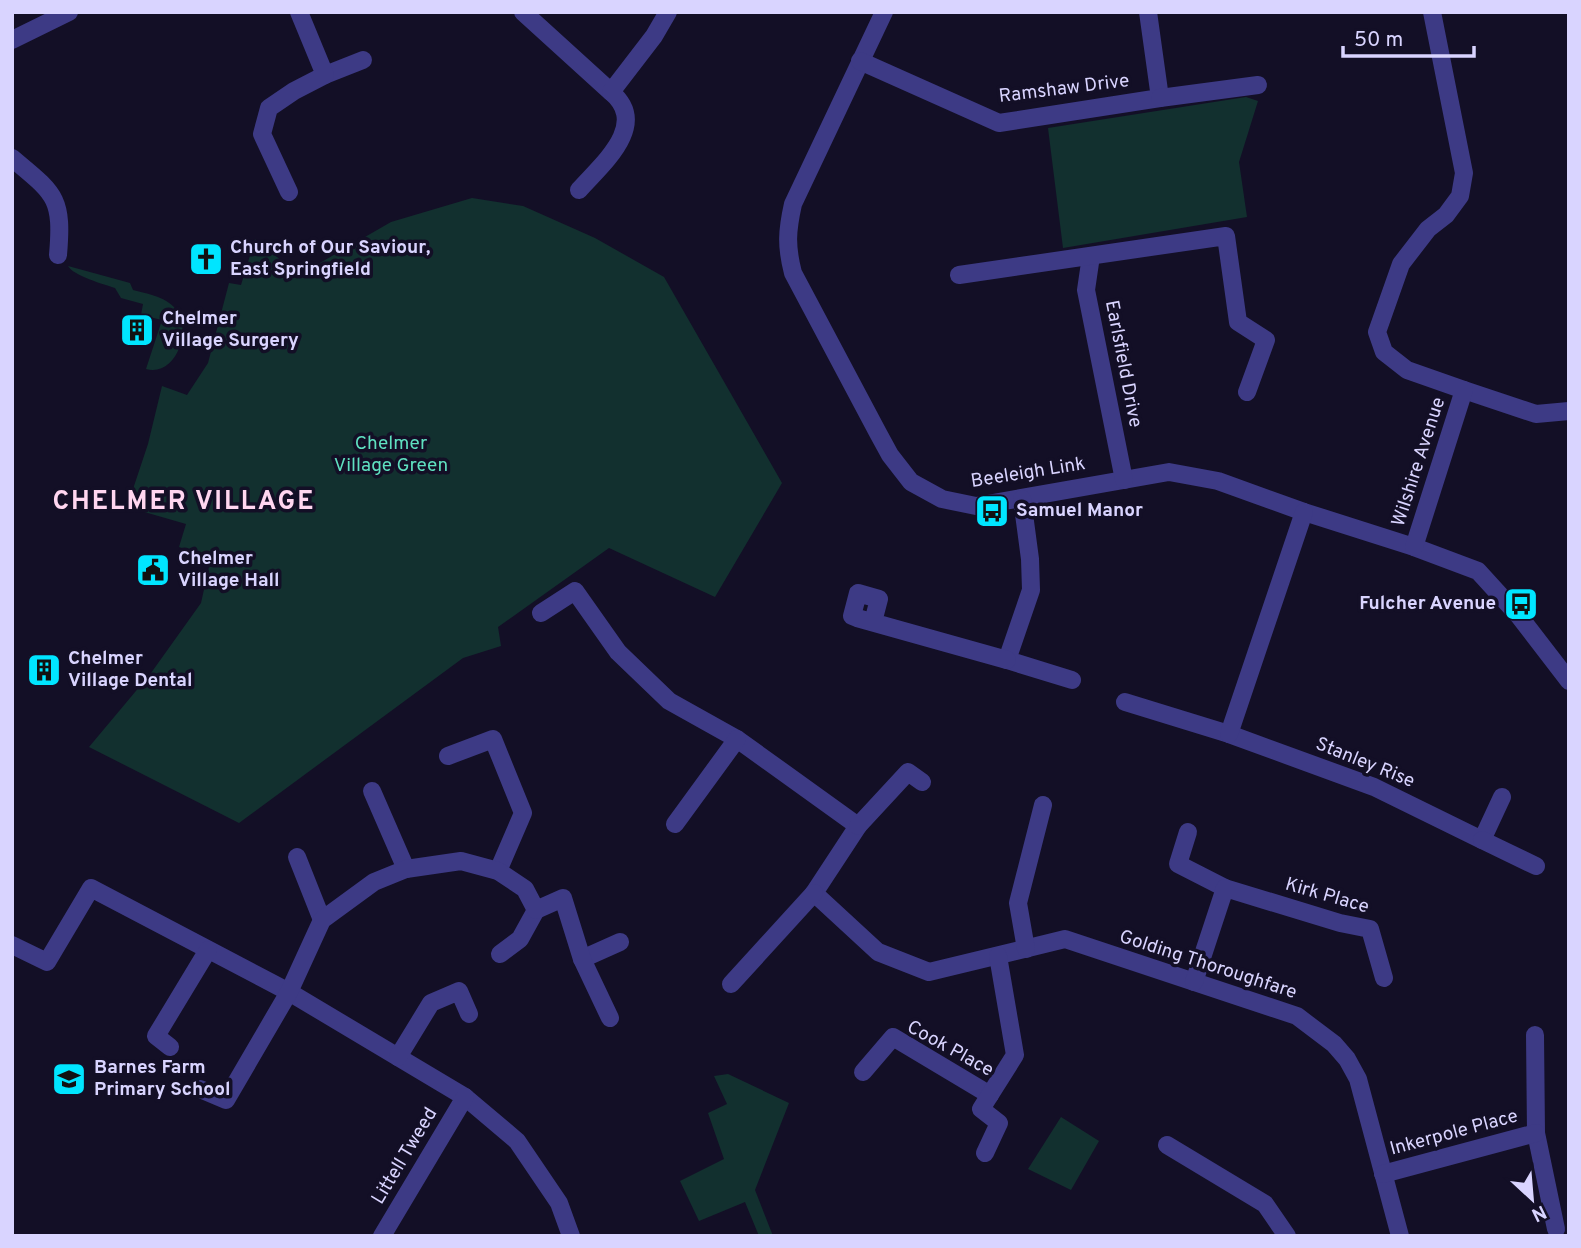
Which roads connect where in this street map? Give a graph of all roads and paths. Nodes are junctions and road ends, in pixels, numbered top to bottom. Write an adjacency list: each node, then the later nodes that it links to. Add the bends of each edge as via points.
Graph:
1 (69, 12): 8 (street)
2 (299, 12): 11 (street)
3 (523, 12): 13 (street)
4 (668, 12): 13 (street)
5 (884, 12): 10 (street, Beeleigh Link)
6 (1148, 12): 14 (street, Ramshaw Drive)
7 (1432, 12): 21 (street, Wilshire Avenue, via 1464,173 1460,196 1401,264 1377,332 1384,352 1407,370)
8 (12, 40)
9 (363, 60): 11 (street)
10 (860, 61): 14 (street, Ramshaw Drive, via 999,122); 25 (street, Beeleigh Link, via 793,204 787,232 793,273 877,433 911,482 942,499 976,506)
11 (325, 75): 17 (street, via 269,108 262,134)
12 (1258, 85): 14 (street, Ramshaw Drive)
13 (611, 92): 16 (street, via 626,110 620,144)
14 (1160, 98)
15 (12, 158): 18 (street, via 53,198 59,212)
16 (579, 190)
17 (289, 192)
18 (58, 255)
19 (1091, 256): 20 (street); 22 (street, via 1226,236 1238,322 1266,340); 24 (street, Earlsfield Drive, via 1086,290)
20 (959, 275)
21 (1464, 390): 23 (street, Wilshire Avenue, via 1536,414); 27 (street, Wilshire Avenue)
22 (1247, 392)
23 (1569, 411)
24 (1124, 480): 25 (street, Beeleigh Link); 26 (street, Beeleigh Link, via 1169,472 1218,481)
25 (1022, 499): 30 (street, via 1031,590)
26 (1304, 512): 27 (street, Beeleigh Link); 34 (street)
27 (1413, 547): 32 (street, Beeleigh Link, via 1478,571)
28 (541, 613): 35 (street, via 575,591 618,652 669,701)
29 (873, 622): 30 (street)
30 (1007, 660): 31 (street)
31 (1072, 680)
32 (1569, 681)
33 (1125, 702): 34 (street, Stanley Rise)
34 (1229, 734): 44 (street, Stanley Rise, via 1374,787)
35 (737, 738): 41 (street); 42 (street)
36 (448, 756): 48 (street, via 493,739 523,813)
37 (922, 782): 42 (street, via 908,772)
38 (372, 791): 47 (street)
39 (1502, 797): 44 (street)
40 (1043, 805): 55 (street, via 1018,903)
41 (676, 824)
42 (858, 826): 50 (street)
43 (1188, 832): 49 (street, Kirk Place, via 1178,864)
44 (1482, 840): 46 (street, Stanley Rise)
45 (297, 857): 52 (street)
46 (1536, 866)
47 (406, 869): 48 (street, via 461,861); 52 (street, via 374,882)
48 (498, 872): 51 (street, via 525,889)
49 (1225, 888): 60 (street, Kirk Place, via 1370,929); 61 (street)
50 (814, 892): 58 (street, Golding Thoroughfare, via 878,952 929,972); 62 (street)
51 (536, 910): 57 (street, via 520,939); 59 (street, via 563,898)
52 (322, 920): 63 (street)
53 (620, 942): 59 (street)
54 (12, 945): 56 (street, via 47,962 90,888)
55 (1026, 949): 58 (street, Golding Thoroughfare); 61 (street, Golding Thoroughfare, via 1065,939)
56 (208, 950): 63 (street); 67 (street, via 156,1037)
57 (500, 954)
58 (998, 956): 71 (street, Cook Place, via 1015,1055)
59 (582, 959): 65 (street)
60 (1384, 978)
61 (1194, 982): 76 (street, Golding Thoroughfare, via 1297,1016 1334,1044 1358,1079)
62 (731, 984)
63 (289, 992): 68 (street); 70 (street, via 226,1100)
64 (469, 1014): 68 (street, via 458,991 430,1003)
65 (610, 1018)
66 (1535, 1035): 73 (street, Inkerpole Place)
67 (170, 1048)
68 (398, 1057): 72 (street)
69 (863, 1072): 71 (street, Cook Place, via 893,1037)
70 (200, 1089)
71 (989, 1095): 75 (street, Cook Place, via 981,1109 999,1122)
72 (465, 1097): 78 (street, Littell Tweed); 79 (street, via 517,1141 559,1203)
73 (1536, 1133): 76 (street, Inkerpole Place); 77 (street, Inkerpole Place)
74 (1167, 1145): 80 (street, via 1265,1203)
75 (985, 1153)
76 (1383, 1174): 81 (street, Golding Thoroughfare)
77 (1556, 1229)
78 (382, 1236)
79 (572, 1236)
80 (1287, 1236)
81 (1400, 1236)

